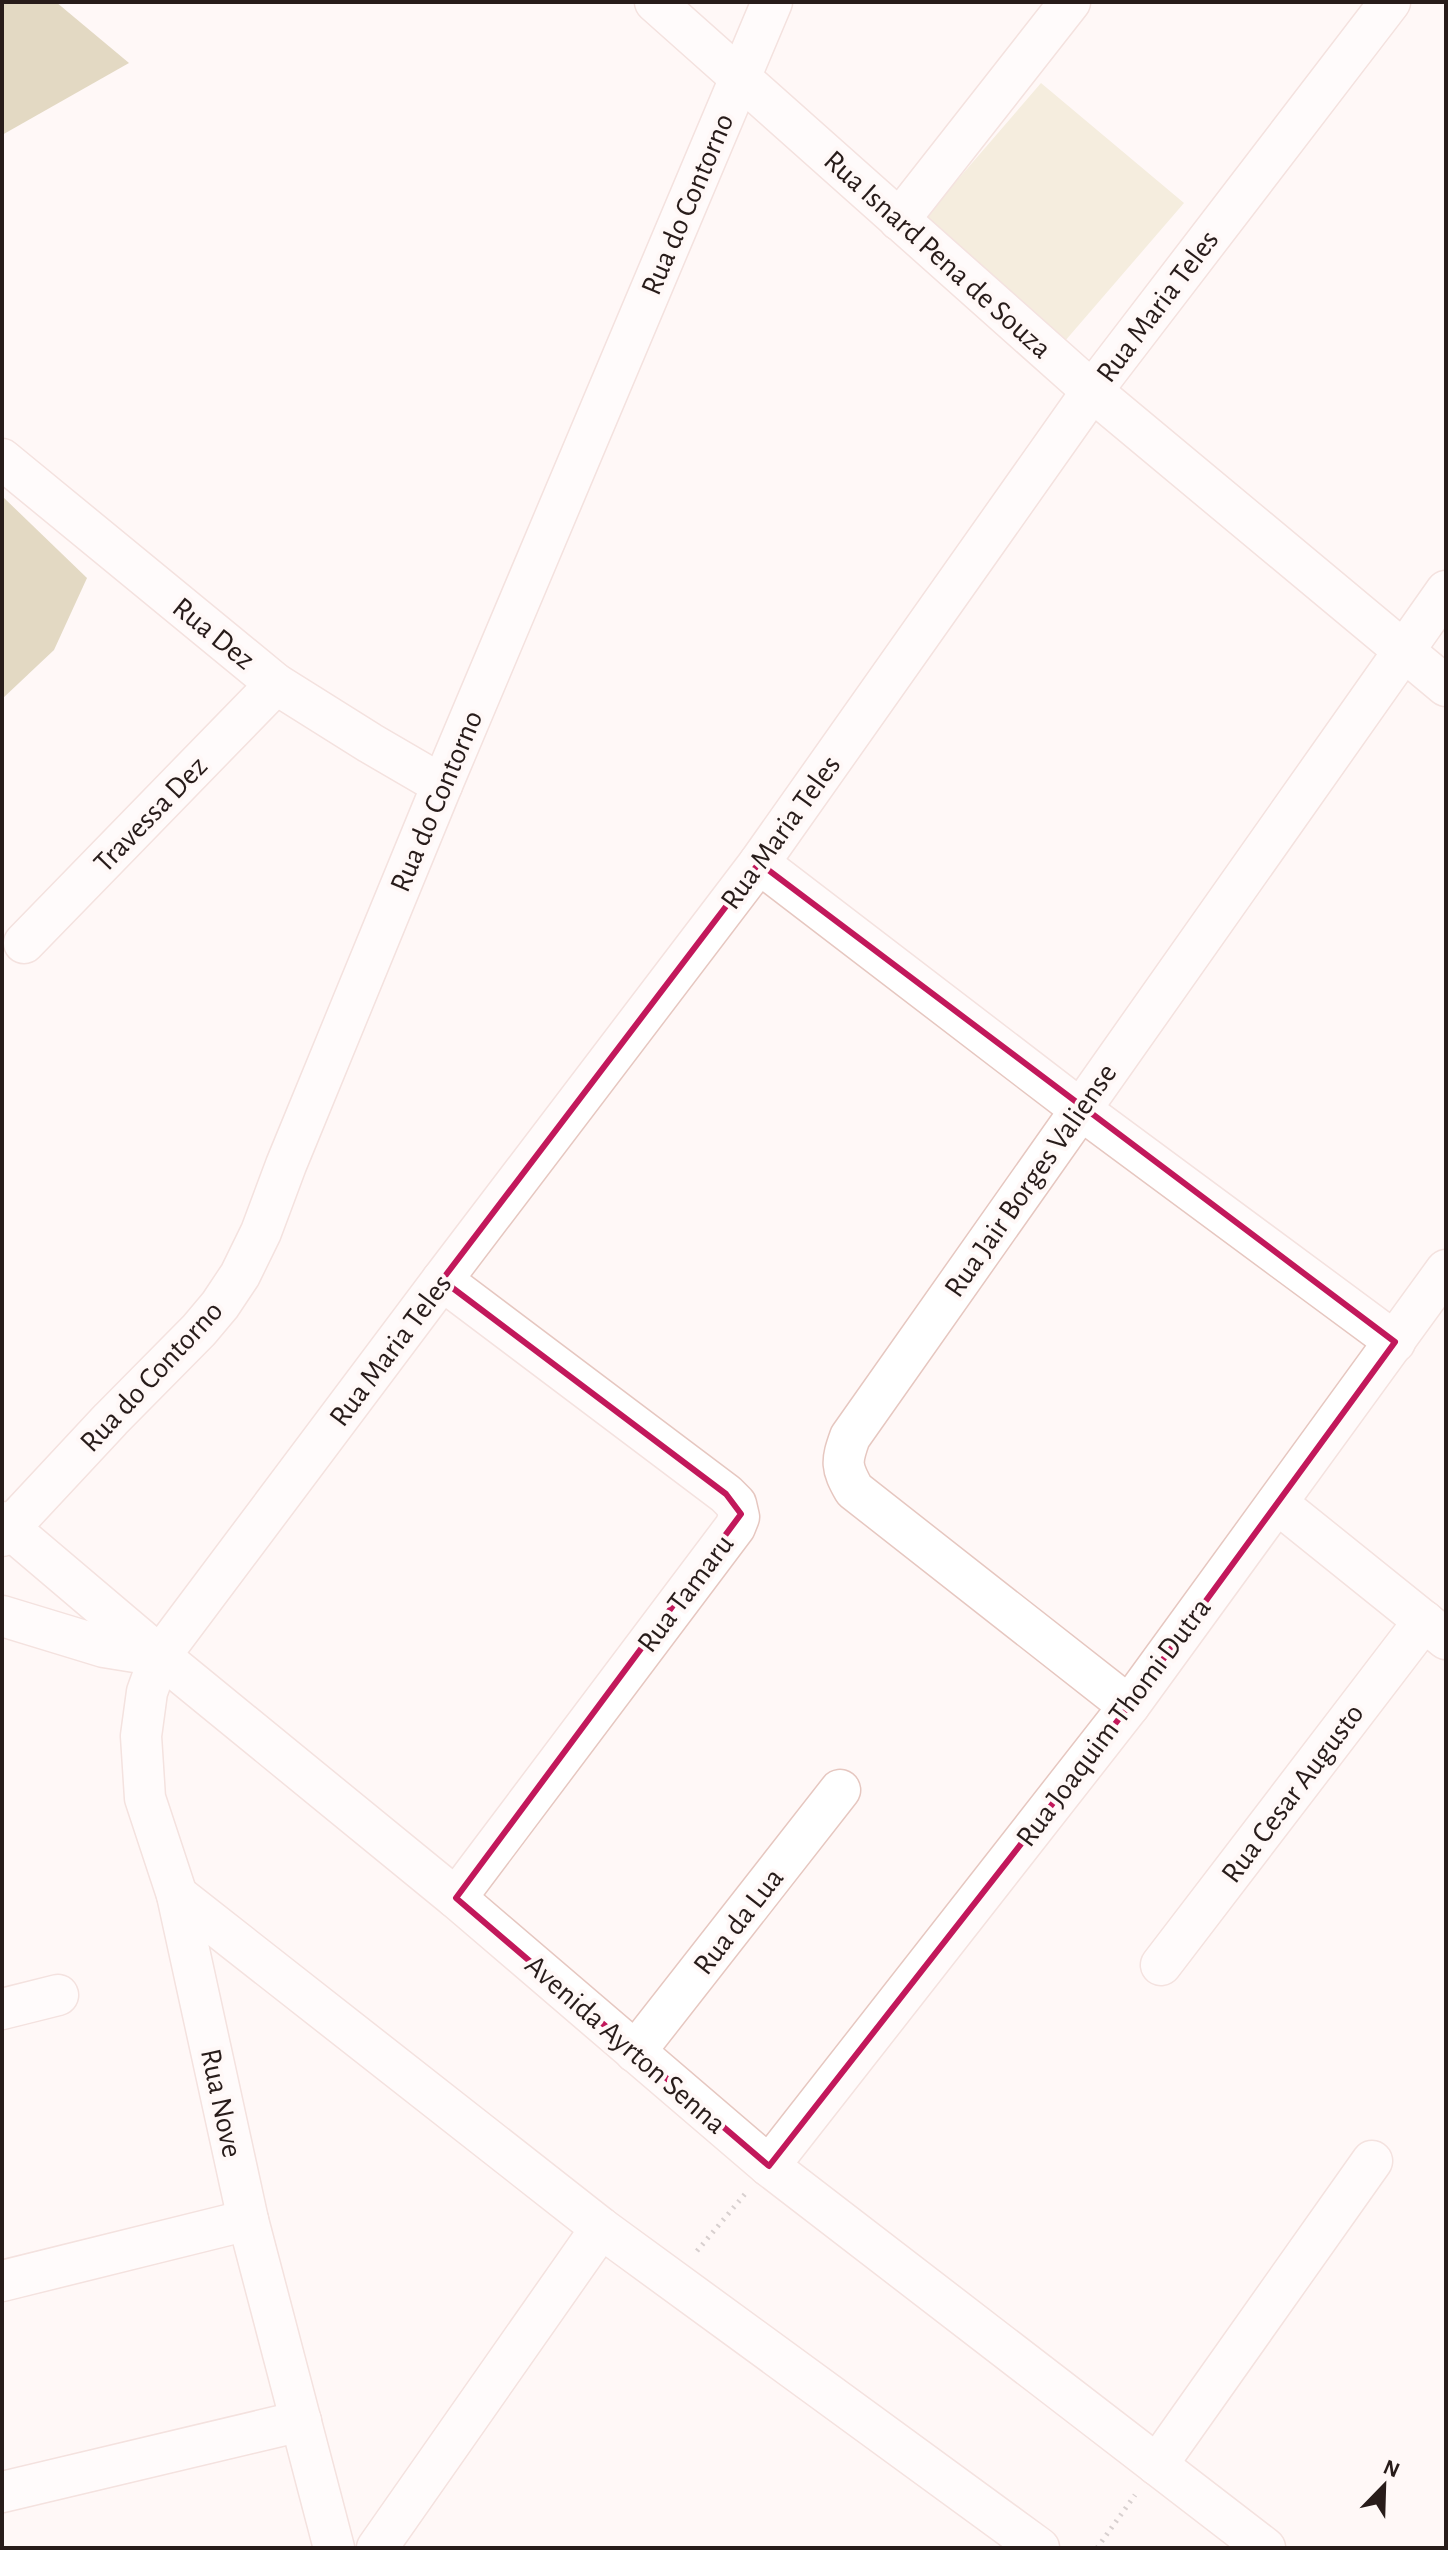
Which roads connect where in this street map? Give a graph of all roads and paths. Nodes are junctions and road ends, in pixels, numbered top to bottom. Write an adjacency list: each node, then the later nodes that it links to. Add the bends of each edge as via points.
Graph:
1 (655, 2): 5 (street, Rua Isnard Pena de Souza)
2 (772, 2): 5 (street, Rua do Contorno)
3 (1070, 2): 6 (street)
4 (1390, 2): 7 (street, Rua Maria Teles)
5 (740, 79): 6 (street, Rua Isnard Pena de Souza); 13 (street, Rua do Contorno)
6 (899, 220): 7 (street, Rua Isnard Pena de Souza)
7 (1092, 391): 10 (street, Rua Isnard Pena de Souza); 14 (street, Rua Maria Teles)
8 (2, 459): 11 (street, Rua Dez)
9 (1446, 591): 10 (street, Rua Jair Borges Valiense)
10 (1402, 652): 12 (street, Rua Isnard Pena de Souza); 16 (street, Rua Jair Borges Valiense)
11 (276, 684): 13 (street, Rua Dez); 15 (street, Travessa Dez)
12 (1446, 686)
13 (442, 785): 21 (street, Rua do Contorno, via 240,1275 199,1330)
14 (759, 863): 16 (street); 18 (street, Rua Maria Teles)
15 (24, 943)
16 (1080, 1109): 19 (street); 25 (street, Rua Jair Borges Valiense, via 850,1437 842,1462 854,1490)
17 (1446, 1270): 19 (street, Rua Joaquim Thomi Dutra)
18 (442, 1280): 24 (street, Rua Maria Teles); 28 (street, Rua Tamaru, via 726,1494 739,1517)
19 (1395, 1342): 20 (street, Rua Joaquim Thomi Dutra)
20 (1277, 1503): 23 (street); 25 (street, Rua Joaquim Thomi Dutra)
21 (5, 1529): 24 (street, Avenida Ayrton Senna)
22 (2, 1616): 24 (street, via 104,1647)
23 (1435, 1630): 29 (street, Rua Cesar Augusto)
24 (160, 1656): 27 (street, Rua Nove, via 147,1692 142,1762 145,1798); 28 (street, Avenida Ayrton Senna)
25 (1129, 1706): 34 (street, Rua Joaquim Thomi Dutra)
26 (840, 1790): 32 (street, Rua da Lua)
27 (177, 1895): 35 (street, Rua Nove); 36 (street)
28 (456, 1898): 32 (street, Avenida Ayrton Senna)
29 (1161, 1965)
30 (58, 1995): 31 (street)
31 (2, 2009)
32 (635, 2052): 34 (street, Avenida Ayrton Senna)
33 (1372, 2161): 40 (street)
34 (769, 2166): 37 (path); 40 (street, Avenida Ayrton Senna)
35 (248, 2220): 38 (street); 39 (street, Rua Nove)
36 (601, 2228): 37 (street); 43 (street)
37 (672, 2280): 44 (street)
38 (2, 2281)
39 (301, 2421): 41 (street); 42 (street, Rua Nove)
40 (1157, 2465): 45 (path); 46 (street, Avenida Ayrton Senna)
41 (2, 2492)
42 (334, 2548)
43 (377, 2548)
44 (1039, 2548)
45 (1097, 2548)
46 (1265, 2548)

